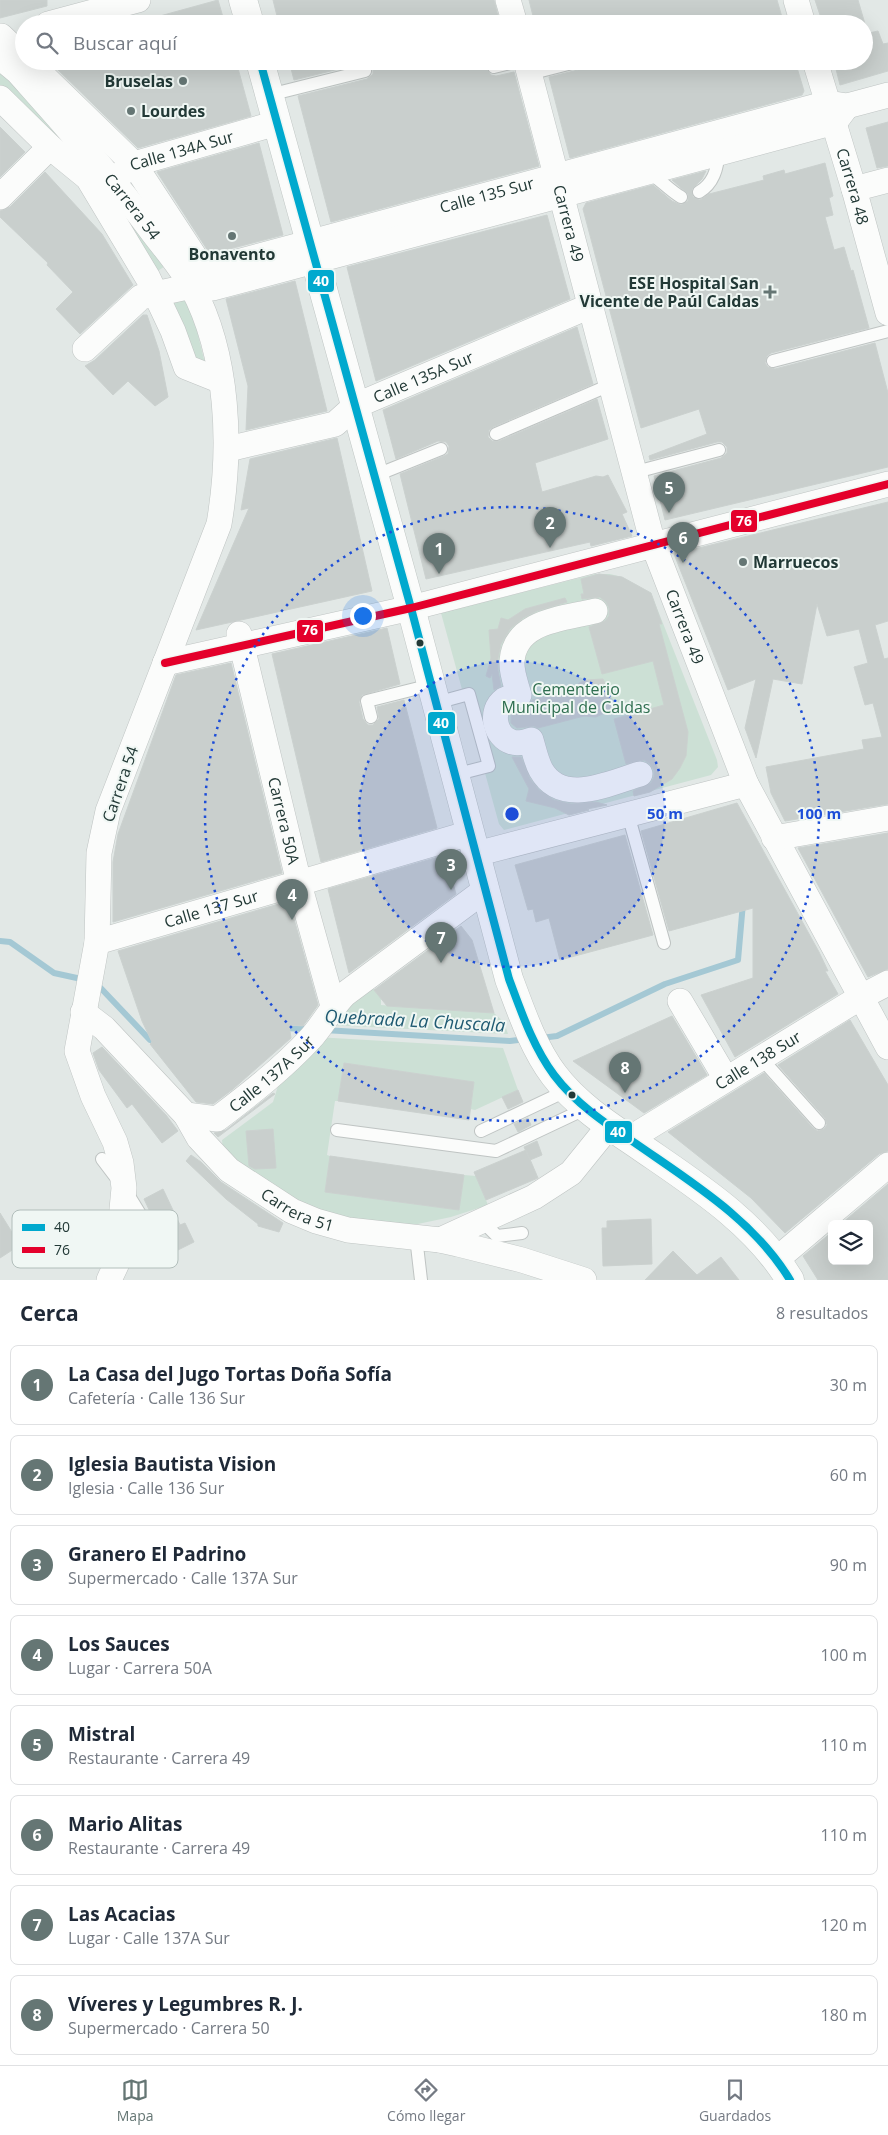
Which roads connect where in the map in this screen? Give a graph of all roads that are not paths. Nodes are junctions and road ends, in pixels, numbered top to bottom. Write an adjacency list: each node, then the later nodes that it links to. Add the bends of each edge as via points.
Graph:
1 (138, 0): 5 (street)
2 (243, 0): 6 (main road)
3 (508, 0): 7 (street)
4 (796, 0): 8 (street)
5 (58, 14)
6 (247, 15)
7 (512, 15)
8 (800, 15)
9 (6, 40): 10 (street, Carrera 54); 11 (street, Carrera 54)
10 (15, 49)
11 (15, 64)
12 (17, 70): 29 (street, Carrera 54)
13 (36, 70): 25 (street, Carrera 54)
14 (263, 70): 18 (main road)
15 (525, 70): 28 (street, Carrera 49)
16 (819, 70): 21 (street, Carrera 48)
17 (365, 71): 18 (lane)
18 (270, 95): 22 (main road)
19 (888, 95): 21 (street, Calle 135 Sur)
20 (0, 98): 23 (street, Carrera 54)
21 (837, 110): 24 (street, Calle 135 Sur); 28 (street, Calle 135 Sur); 30 (street, Carrera 48)
22 (277, 123): 25 (street, Calle 134A Sur); 34 (main road)
23 (50, 146): 29 (street, Carrera 54, via 88,178); 33 (street)
24 (718, 153): 26 (street, Calle 135 Sur); 31 (lane, via 718,165 708,187)
25 (134, 164): 29 (street, Calle 134A Sur); 35 (street, Carrera 54)
26 (648, 172): 28 (street, Calle 135 Sur); 32 (lane)
27 (888, 180): 30 (street)
28 (559, 185): 34 (street, Calle 135 Sur); 37 (street, Carrera 49)
29 (106, 188): 35 (street, Carrera 54); 36 (street, Carrera 54)
30 (854, 189): 38 (street, Carrera 48)
31 (699, 192)
32 (681, 196)
33 (0, 197)
34 (312, 251): 35 (street, Calle 135 Sur, via 213,288); 43 (main road)
35 (198, 278): 36 (street, Calle 135 Sur); 41 (street, Carrera 54)
36 (156, 294): 39 (street, Calle 135 Sur, via 141,297); 41 (street, Carrera 54, via 186,367)
37 (590, 306): 42 (street, Carrera 49); 43 (street, Calle 135A Sur)
38 (888, 315): 40 (lane)
39 (85, 349)
40 (773, 361)
41 (221, 381): 45 (street, Carrera 54)
42 (610, 386): 44 (lane); 48 (street, Carrera 49)
43 (355, 406): 45 (street, Calle 135A Sur, via 335,424); 49 (main road)
44 (496, 434)
45 (228, 449): 55 (street, Carrera 54, via 219,524)
46 (441, 449): 49 (lane)
47 (719, 450): 48 (lane)
48 (632, 473): 51 (street, Carrera 49)
49 (374, 476): 52 (main road)
50 (888, 484): 51 (street)
51 (652, 544): 52 (street); 61 (street, Carrera 49)
52 (411, 608): 54 (street); 56 (main road)
53 (594, 612): 58 (street, via 535,626 518,640 512,660 519,695 500,705)
54 (248, 638): 55 (street); 66 (street, Carrera 50A)
55 (168, 656): 69 (street, Carrera 54, via 108,811 99,853)
56 (433, 694): 57 (lane, via 368,701); 58 (lane, via 469,694); 60 (main road)
57 (371, 717)
58 (488, 728): 59 (street, via 512,742 531,740 541,771 550,781 567,790 580,791); 60 (lane, via 489,766)
59 (640, 774)
60 (454, 775): 65 (main road)
61 (746, 784): 62 (street, Calle 137 Sur); 64 (street, Carrera 49)
62 (628, 814): 65 (street, Calle 137 Sur); 68 (lane)
63 (888, 818): 64 (street)
64 (774, 838): 71 (street, Carrera 49)
65 (473, 844): 66 (street, Calle 137 Sur); 67 (main road)
66 (306, 880): 69 (street, Calle 137 Sur); 74 (street, Carrera 50A)
67 (485, 890): 74 (street, Calle 137A Sur); 78 (main road, via 509,979 523,1015 554,1076)
68 (664, 943)
69 (94, 953): 73 (street, Carrera 54)
70 (888, 983): 71 (street, Calle 138 Sur)
71 (861, 997): 75 (street, Carrera 49); 76 (street, Calle 138 Sur)
72 (680, 1001): 77 (street)
73 (85, 1002): 80 (street, Carrera 51, via 104,1028); 87 (street, Carrera 54, via 77,1052 115,1142)
74 (327, 1015): 80 (street, Calle 137A Sur, via 280,1070 217,1119)
75 (888, 1047)
76 (761, 1058): 77 (street, Calle 138 Sur); 81 (lane)
77 (726, 1079): 84 (street, Calle 138 Sur)
78 (568, 1090): 79 (main road); 83 (lane)
79 (587, 1108): 82 (lane, via 496,1151); 84 (main road)
80 (186, 1115): 92 (street, Carrera 51, via 198,1138 229,1170 292,1211 348,1230)
81 (819, 1123)
82 (337, 1130)
83 (481, 1131)
84 (619, 1133): 90 (street, Calle 138 Sur, via 571,1173 534,1197); 94 (main road, via 730,1212 756,1235)
85 (102, 1159): 87 (lane)
86 (888, 1165): 94 (street)
87 (124, 1188): 88 (street, Carrera 54); 89 (lane)
88 (122, 1210)
89 (137, 1210)
90 (482, 1221): 91 (lane, via 497,1236); 92 (street, Calle 138 Sur)
91 (522, 1233)
92 (428, 1239): 96 (lane); 97 (street, Carrera 51, via 522,1260)
93 (115, 1268): 95 (street, Carrera 54)
94 (783, 1270)
95 (109, 1280)
96 (421, 1280)
97 (584, 1280)

